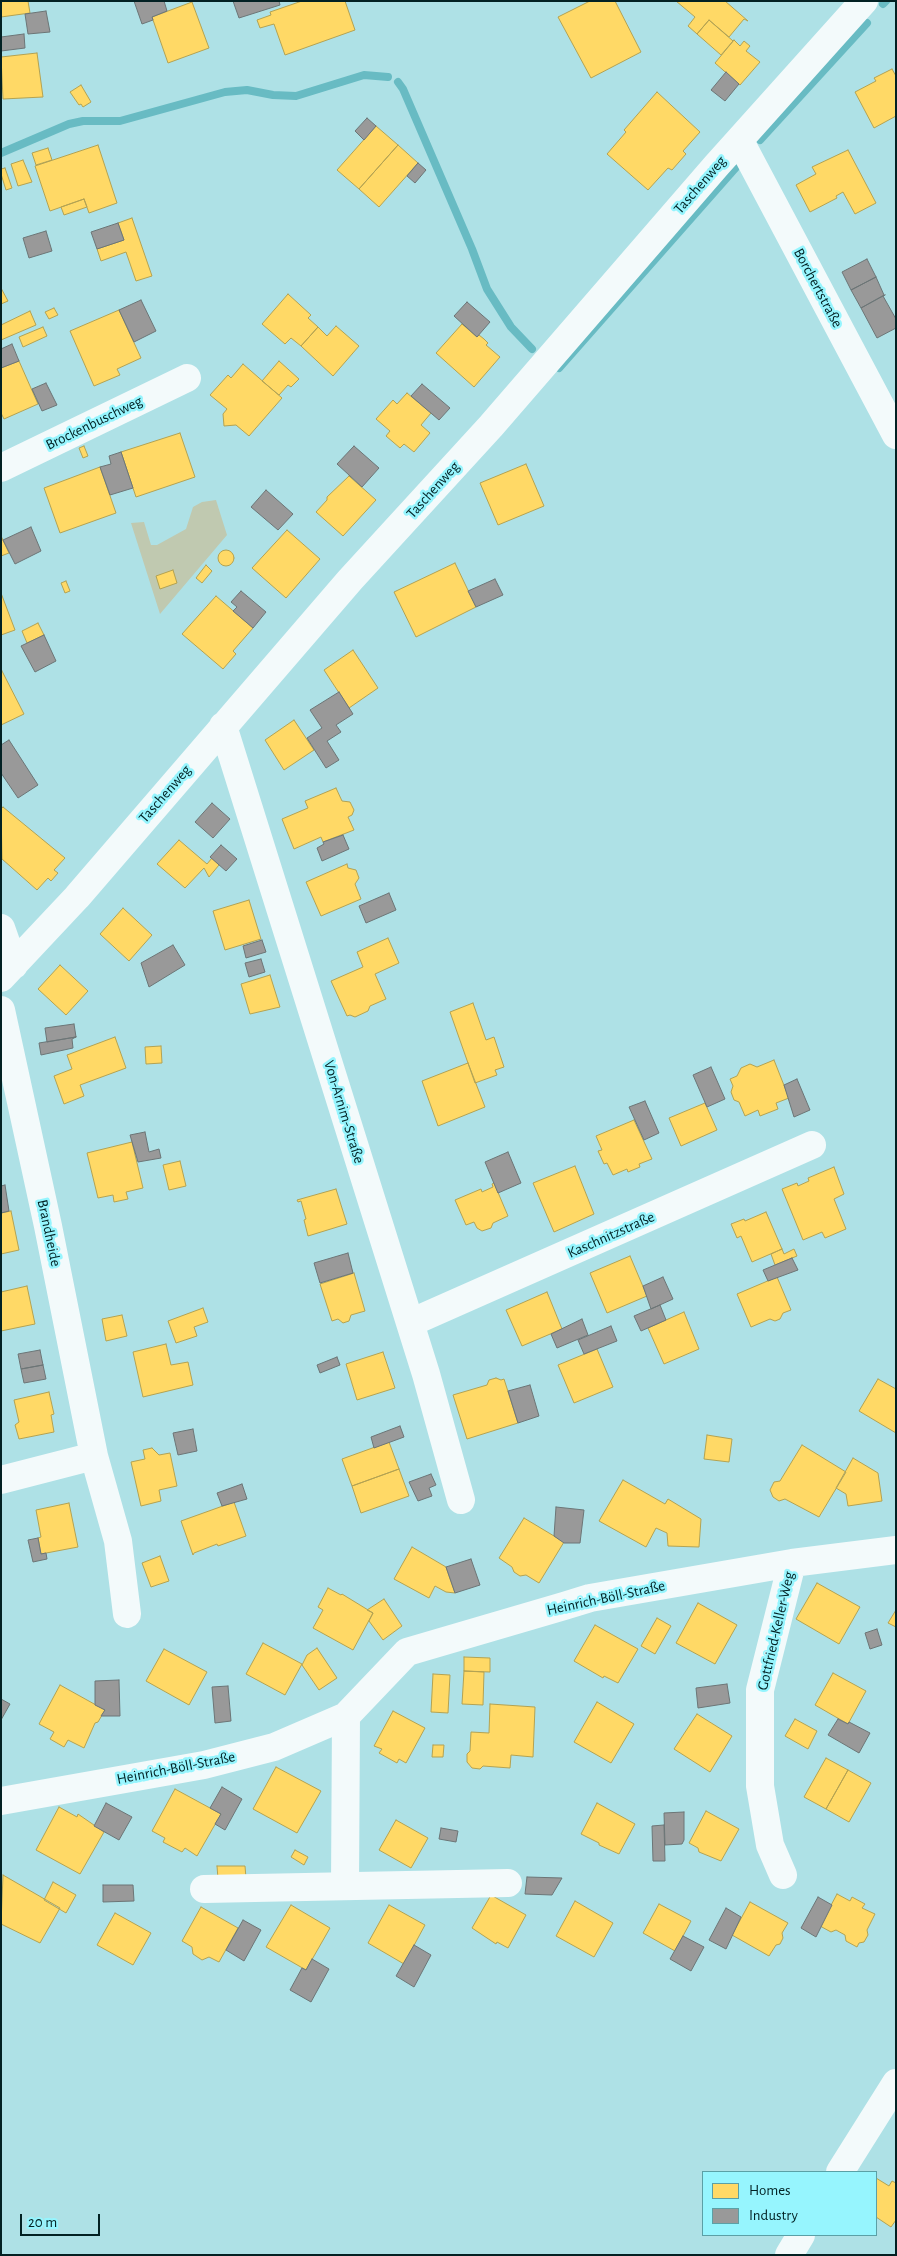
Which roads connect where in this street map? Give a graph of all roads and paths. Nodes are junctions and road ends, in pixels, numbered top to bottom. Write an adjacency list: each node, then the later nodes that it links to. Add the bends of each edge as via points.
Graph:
1 (864, 1): 2 (street, Taschenweg)
2 (740, 141): 4 (street, Borchertstraße); 6 (street, Taschenweg)
3 (187, 378): 5 (street, Brockenbuschweg)
4 (896, 435)
5 (1, 468)
6 (223, 726): 8 (street, Taschenweg, via 77,897); 11 (street, Von-Arnim-Straße)
7 (1, 928): 8 (street)
8 (7, 972)
9 (1, 1010): 12 (street, Brandheide)
10 (812, 1145): 11 (street, Kaschnitzstraße)
11 (410, 1324): 14 (street, Von-Arnim-Straße)
12 (94, 1456): 13 (street); 17 (street, Brandheide, via 118,1542)
13 (1, 1480)
14 (461, 1500)
15 (896, 1550): 16 (street, Heinrich-Böll-Straße)
16 (792, 1563): 18 (street, Heinrich-Böll-Straße, via 590,1598 407,1652); 20 (street, Gottfried-Keller-Weg, via 760,1690 760,1786 770,1845)
17 (127, 1614)
18 (346, 1716): 19 (street, Heinrich-Böll-Straße, via 274,1746 204,1765); 22 (street)
19 (1, 1801)
20 (783, 1876)
21 (508, 1883): 22 (street)
22 (345, 1885): 23 (street)
23 (204, 1889)
24 (896, 2082): 25 (street)
25 (841, 2171)
26 (800, 2236): 27 (street)
27 (789, 2255)

